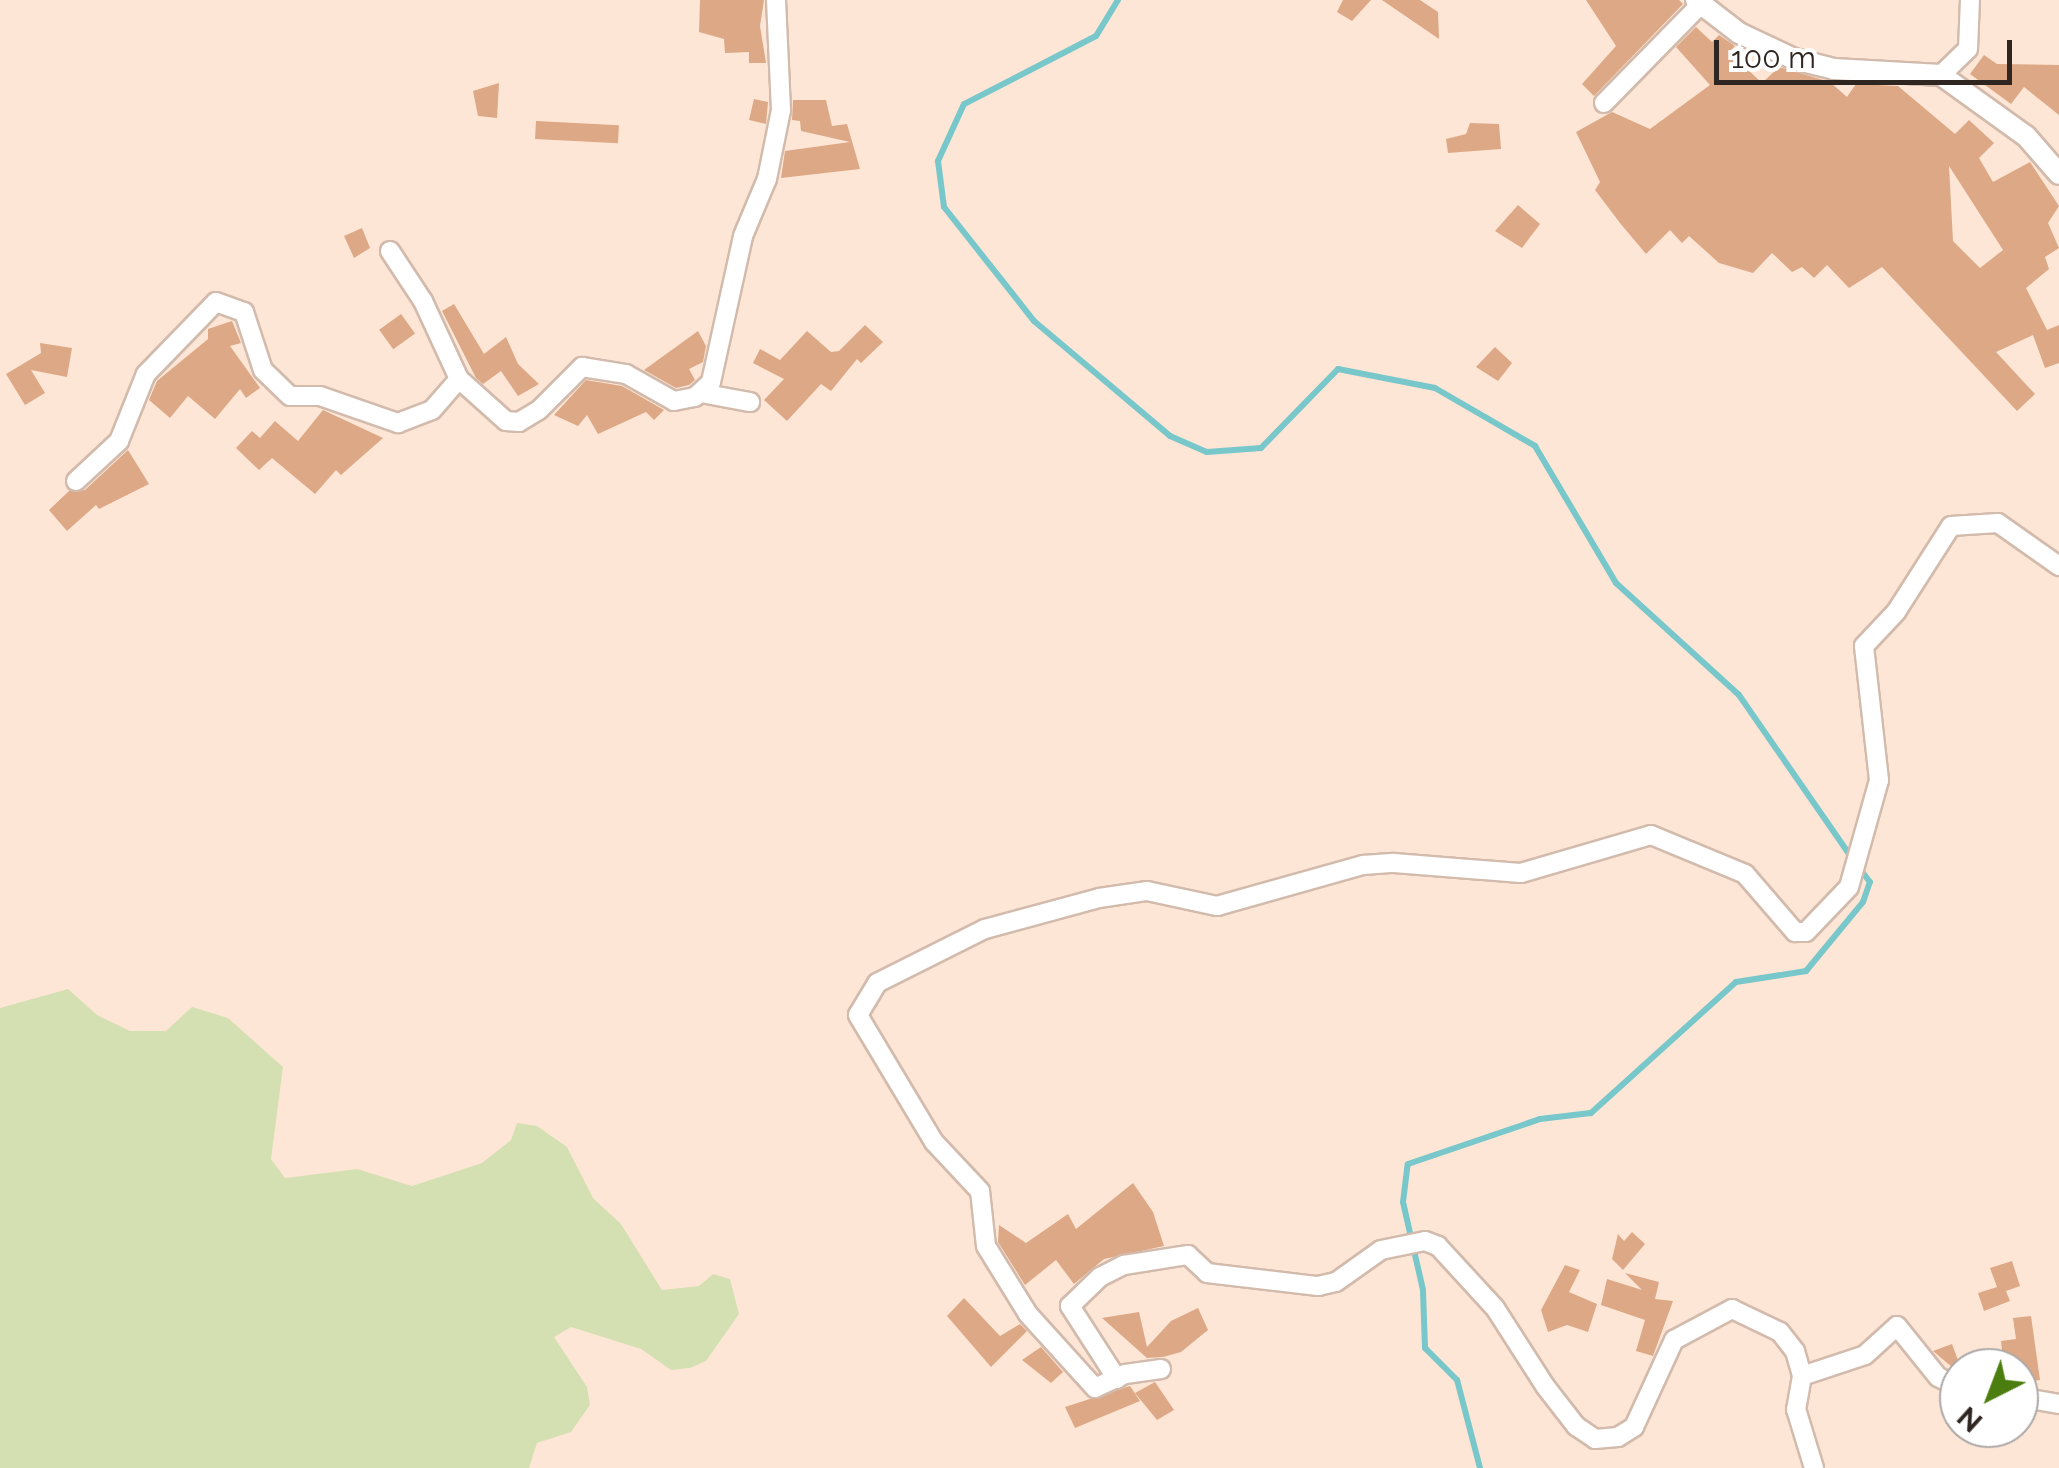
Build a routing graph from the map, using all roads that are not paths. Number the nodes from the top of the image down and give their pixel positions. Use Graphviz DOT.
graph roads {
  1 [pos="776,0"];
  2 [pos="1970,0"];
  3 [pos="1698,2"];
  4 [pos="1941,74"];
  5 [pos="1604,103"];
  6 [pos="2059,174"];
  7 [pos="390,251"];
  8 [pos="458,379"];
  9 [pos="702,393"];
  10 [pos="750,402"];
  11 [pos="76,481"];
  12 [pos="2059,566"];
  13 [pos="1161,1369"];
  14 [pos="1802,1376"];
  15 [pos="1939,1377"];
  16 [pos="1117,1379"];
  17 [pos="1814,1468"];
  1 -- 9 [label="street"];
  2 -- 4 [label="street"];
  3 -- 4 [label="street"];
  3 -- 5 [label="street"];
  4 -- 6 [label="street"];
  7 -- 8 [label="street"];
  8 -- 9 [label="street"];
  8 -- 11 [label="street"];
  9 -- 10 [label="street"];
  12 -- 16 [label="street"];
  13 -- 16 [label="street"];
  14 -- 15 [label="street"];
  14 -- 16 [label="street"];
  14 -- 17 [label="street"];
}
